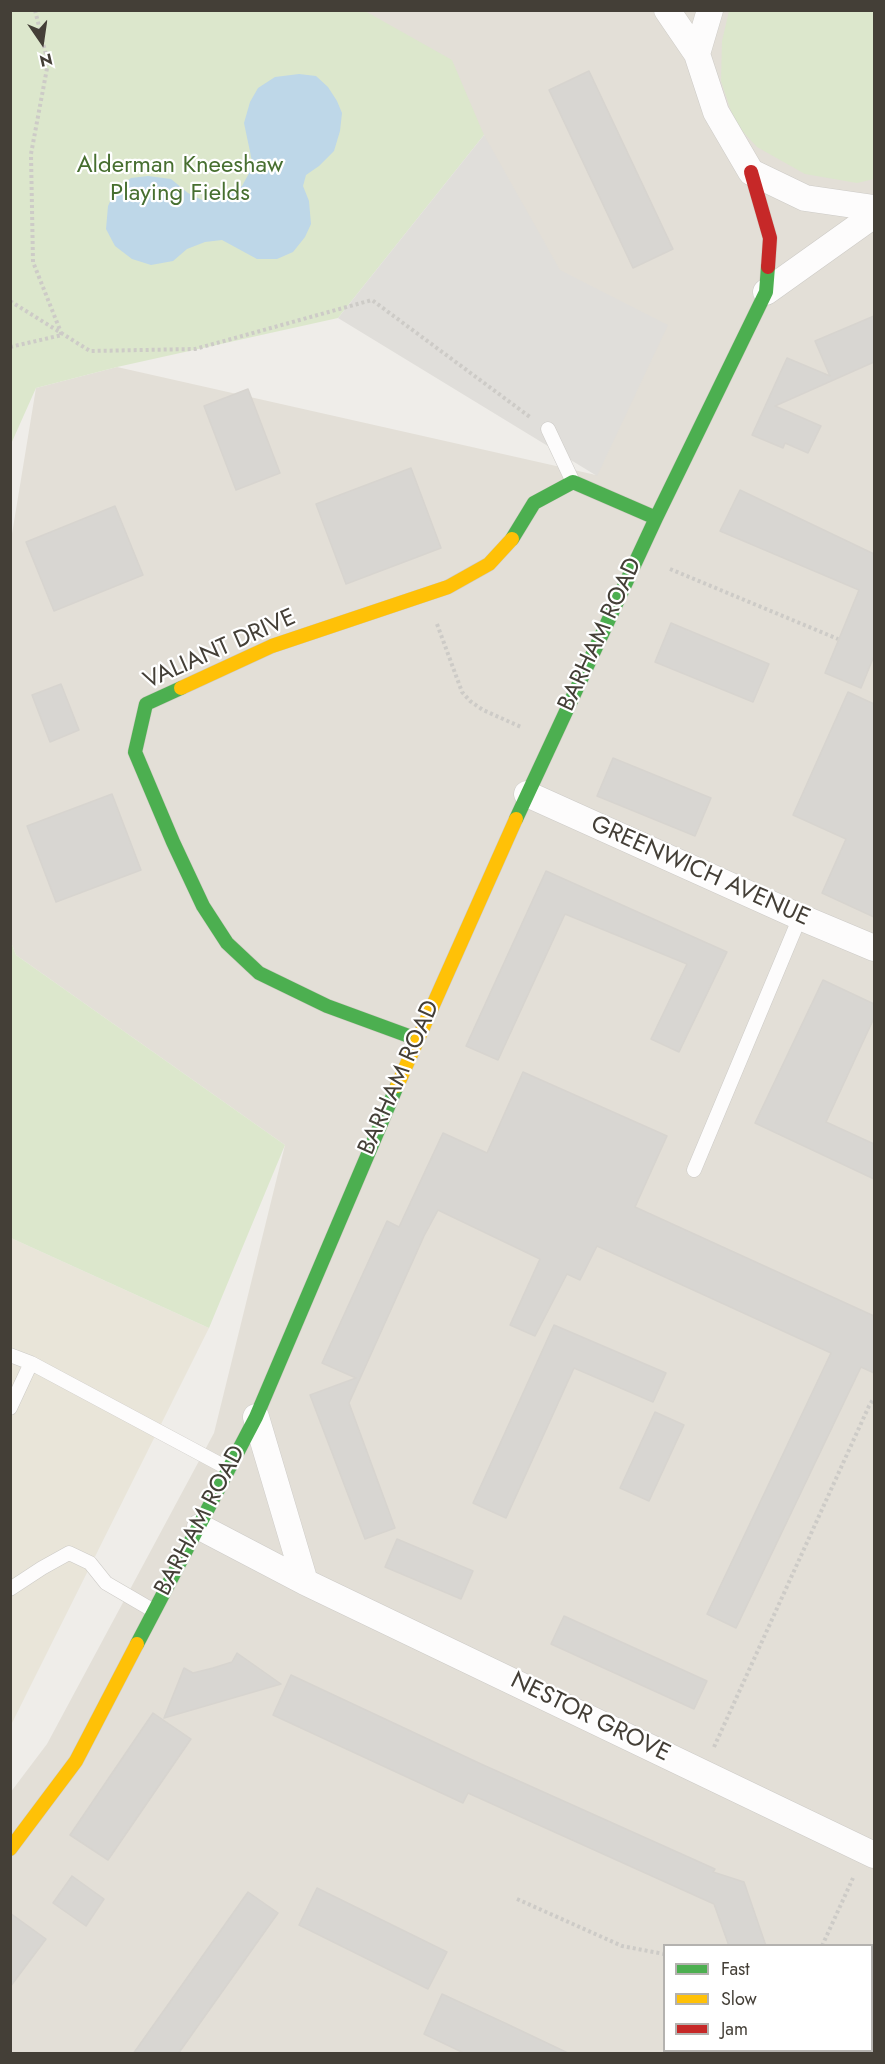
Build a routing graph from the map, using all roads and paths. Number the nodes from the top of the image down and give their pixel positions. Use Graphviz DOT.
graph roads {
  1 [pos="35,10"];
  2 [pos="667,10"];
  3 [pos="710,10"];
  4 [pos="697,54"];
  5 [pos="751,172"];
  6 [pos="874,208"];
  7 [pos="874,215"];
  8 [pos="766,292"];
  9 [pos="10,301"];
  10 [pos="62,335"];
  11 [pos="10,347"];
  12 [pos="548,429"];
  13 [pos="573,482"];
  14 [pos="656,518"];
  15 [pos="638,556"];
  16 [pos="428,594"];
  17 [pos="838,639"];
  18 [pos="552,740"];
  19 [pos="527,794"];
  20 [pos="800,917"];
  21 [pos="874,948"];
  22 [pos="417,1039"];
  23 [pos="694,1170"];
  24 [pos="10,1355"];
  25 [pos="32,1363"];
  26 [pos="874,1398"];
  27 [pos="10,1408"];
  28 [pos="256,1418"];
  29 [pos="229,1469"];
  30 [pos="200,1527"];
  31 [pos="305,1582"];
  32 [pos="10,1589"];
  33 [pos="154,1611"];
  34 [pos="706,1774"];
  35 [pos="10,1849"];
  36 [pos="870,1852"];
  37 [pos="517,1899"];
  38 [pos="823,1944"];
  39 [pos="663,1954"];
  1 -- 10 [label="path"];
  2 -- 4 [label="street"];
  3 -- 4 [label="street"];
  4 -- 5 [label="street"];
  5 -- 6 [label="street"];
  5 -- 8 [label="street, BARHAM ROAD"];
  7 -- 8 [label="street, BARHAM ROAD"];
  8 -- 14 [label="street, BARHAM ROAD"];
  9 -- 10 [label="path"];
  10 -- 11 [label="path"];
  10 -- 12 [label="path"];
  12 -- 13 [label="lane"];
  13 -- 14 [label="street"];
  13 -- 16 [label="street, VALIANT DRIVE"];
  14 -- 15 [label="street, BARHAM ROAD"];
  15 -- 17 [label="path"];
  15 -- 18 [label="street, BARHAM ROAD"];
  16 -- 18 [label="path"];
  16 -- 22 [label="street, VALIANT DRIVE"];
  18 -- 19 [label="street, BARHAM ROAD"];
  19 -- 20 [label="street, GREENWICH AVENUE"];
  19 -- 22 [label="street, BARHAM ROAD"];
  20 -- 21 [label="street, GREENWICH AVENUE"];
  20 -- 23 [label="lane"];
  22 -- 28 [label="street, BARHAM ROAD"];
  24 -- 25 [label="lane"];
  25 -- 27 [label="lane"];
  25 -- 29 [label="lane"];
  26 -- 34 [label="path"];
  28 -- 29 [label="street, BARHAM ROAD"];
  28 -- 31 [label="street"];
  29 -- 30 [label="street, BARHAM ROAD"];
  30 -- 31 [label="street, NESTOR GROVE"];
  30 -- 33 [label="street, BARHAM ROAD"];
  31 -- 34 [label="street, NESTOR GROVE"];
  32 -- 33 [label="lane"];
  33 -- 35 [label="street, BARHAM ROAD"];
  34 -- 36 [label="street, NESTOR GROVE"];
  36 -- 38 [label="path"];
  37 -- 39 [label="path"];
}
